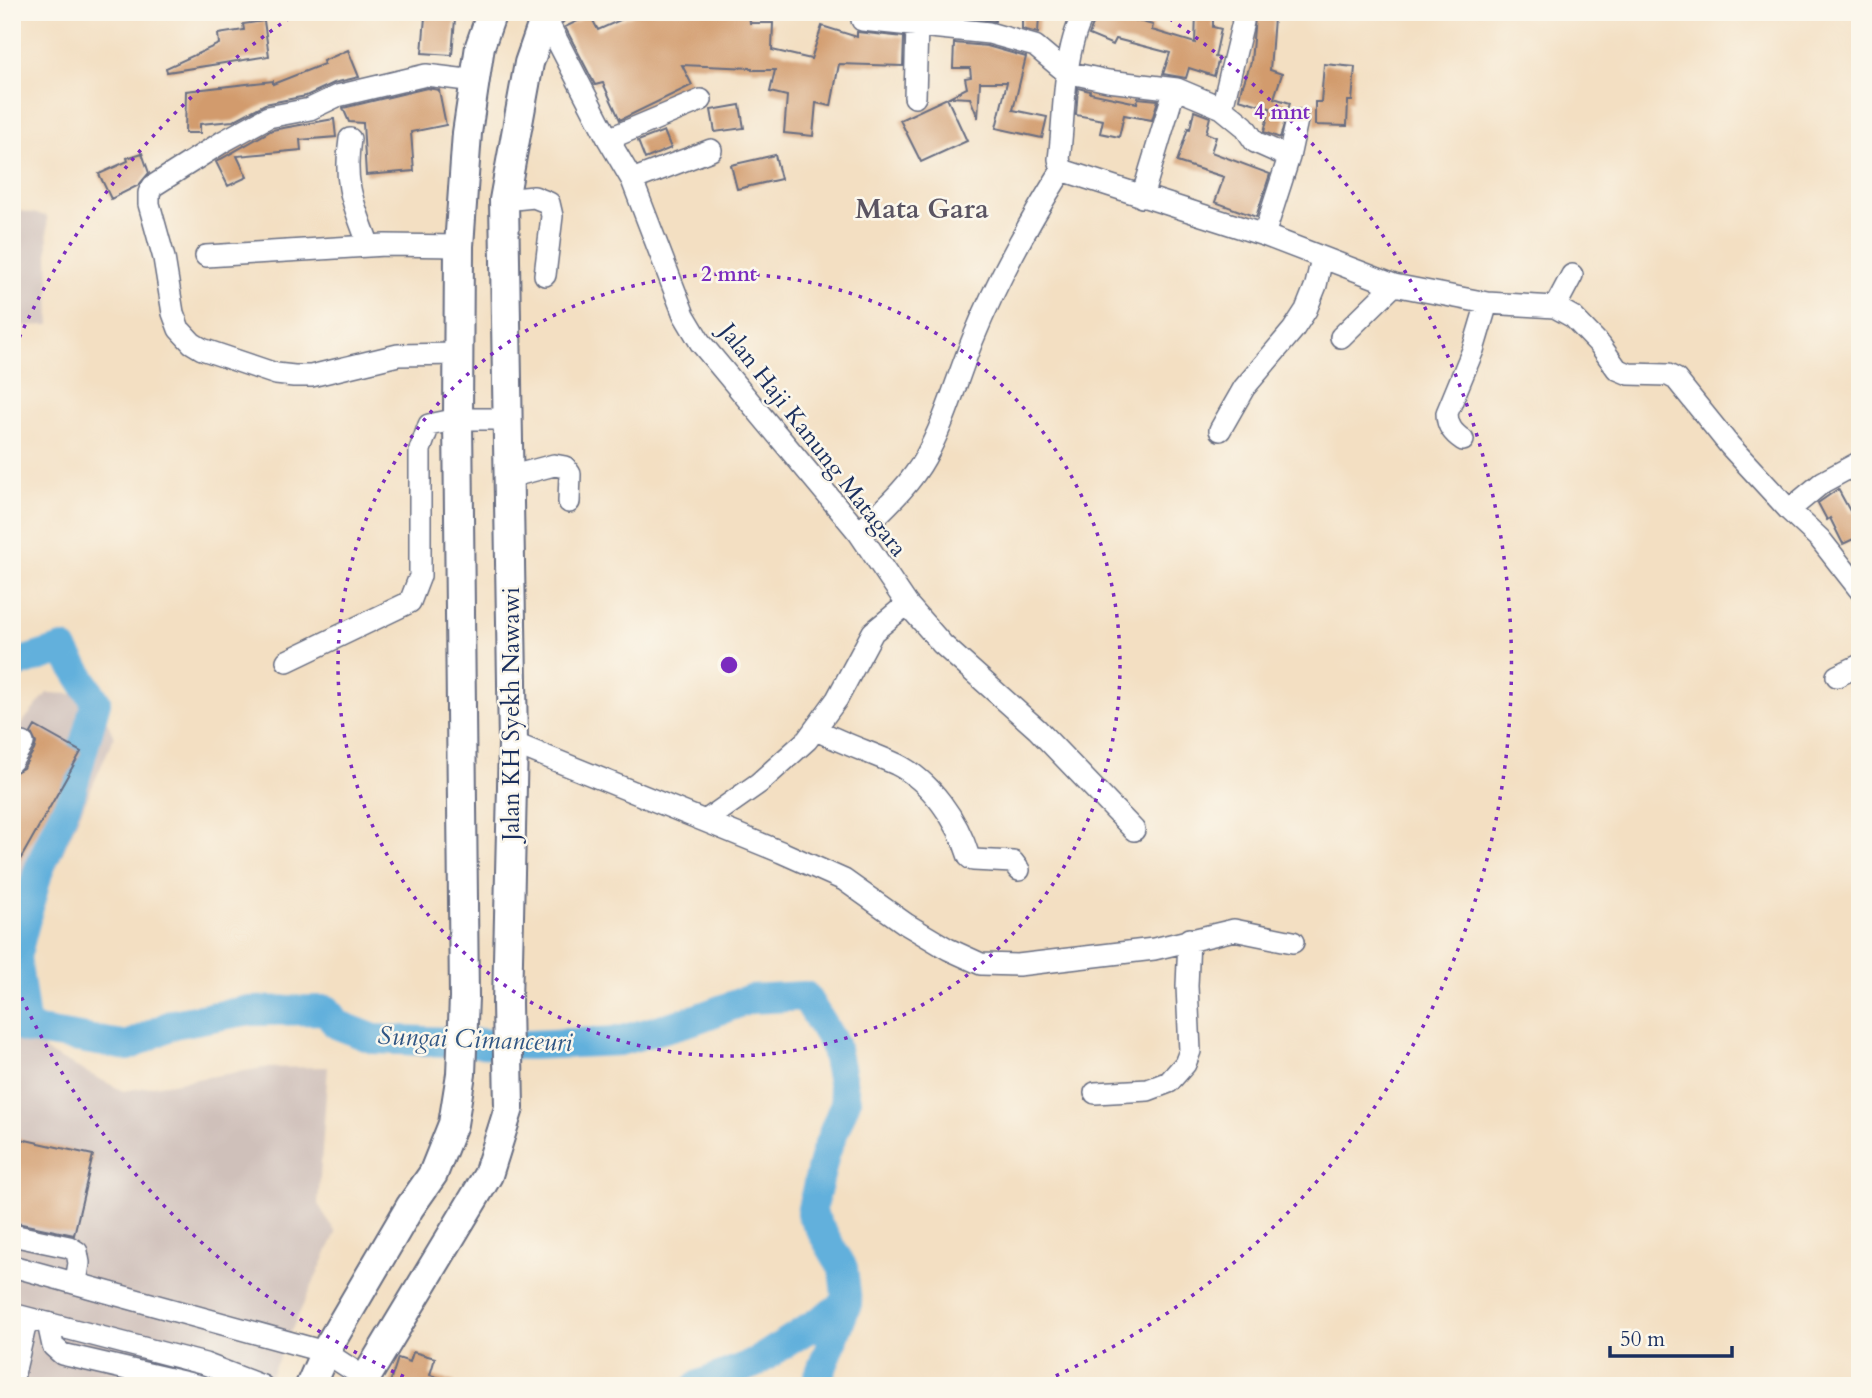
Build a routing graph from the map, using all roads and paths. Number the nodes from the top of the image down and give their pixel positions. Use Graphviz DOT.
graph roads {
  1 [pos="492,12"];
  2 [pos="1085,12"];
  3 [pos="1241,12"];
  4 [pos="548,15"];
  5 [pos="862,20"];
  6 [pos="917,26"];
  7 [pos="1066,72"];
  8 [pos="475,81"];
  9 [pos="1177,89"];
  10 [pos="915,97"];
  11 [pos="701,100"];
  12 [pos="1223,108"];
  13 [pos="1297,120"];
  14 [pos="351,139"];
  15 [pos="608,139"];
  16 [pos="711,150"];
  17 [pos="1289,158"];
  18 [pos="1062,170"];
  19 [pos="632,180"];
  20 [pos="1142,197"];
  21 [pos="504,200"];
  22 [pos="1264,234"];
  23 [pos="369,246"];
  24 [pos="459,246"];
  25 [pos="206,256"];
  26 [pos="1321,258"];
  27 [pos="545,275"];
  28 [pos="1572,275"];
  29 [pos="1394,285"];
  30 [pos="1486,303"];
  31 [pos="1555,307"];
  32 [pos="1341,337"];
  33 [pos="458,354"];
  34 [pos="458,419"];
  35 [pos="508,419"];
  36 [pos="1220,430"];
  37 [pos="1463,440"];
  38 [pos="1859,461"];
  39 [pos="509,477"];
  40 [pos="569,502"];
  41 [pos="1789,510"];
  42 [pos="859,533"];
  43 [pos="1860,590"];
  44 [pos="907,604"];
  45 [pos="287,661"];
  46 [pos="1860,665"];
  47 [pos="1837,676"];
  48 [pos="815,729"];
  49 [pos="513,743"];
  50 [pos="705,821"];
  51 [pos="1134,830"];
  52 [pos="1019,870"];
  53 [pos="1189,939"];
  54 [pos="1293,942"];
  55 [pos="1096,1093"];
  56 [pos="12,1235"];
  57 [pos="12,1266"];
  58 [pos="76,1282"];
  59 [pos="29,1318"];
  60 [pos="326,1352"];
  61 [pos="205,1364"];
  62 [pos="12,1382"];
  63 [pos="364,1383"];
  64 [pos="198,1385"];
  65 [pos="262,1386"];
  66 [pos="310,1386"];
  1 -- 8 [label="main road, Jalan KH Syekh Nawawi"];
  2 -- 7 [label="street"];
  3 -- 12 [label="street"];
  4 -- 15 [label="street, Jalan Haji Kanung Matagara"];
  4 -- 21 [label="main road, Jalan KH Syekh Nawawi"];
  5 -- 6 [label="street"];
  6 -- 7 [label="street"];
  6 -- 10 [label="street"];
  7 -- 9 [label="street"];
  7 -- 18 [label="street"];
  8 -- 24 [label="main road, Jalan KH Syekh Nawawi"];
  8 -- 33 [label="street"];
  9 -- 12 [label="street"];
  9 -- 20 [label="street"];
  11 -- 15 [label="street"];
  12 -- 17 [label="street"];
  13 -- 17 [label="street"];
  14 -- 23 [label="street"];
  15 -- 19 [label="street, Jalan Haji Kanung Matagara"];
  16 -- 19 [label="street"];
  17 -- 22 [label="street"];
  18 -- 20 [label="street"];
  18 -- 42 [label="street"];
  19 -- 42 [label="street, Jalan Haji Kanung Matagara"];
  20 -- 22 [label="street"];
  21 -- 27 [label="street"];
  21 -- 35 [label="main road, Jalan KH Syekh Nawawi"];
  22 -- 26 [label="street"];
  23 -- 24 [label="street"];
  23 -- 25 [label="street"];
  24 -- 33 [label="main road, Jalan KH Syekh Nawawi"];
  26 -- 29 [label="street"];
  26 -- 36 [label="street"];
  28 -- 31 [label="street"];
  29 -- 30 [label="street"];
  29 -- 32 [label="street"];
  30 -- 31 [label="street"];
  30 -- 37 [label="street"];
  31 -- 41 [label="street"];
  33 -- 34 [label="main road, Jalan KH Syekh Nawawi"];
  34 -- 35 [label="street"];
  34 -- 45 [label="street"];
  34 -- 60 [label="main road, Jalan KH Syekh Nawawi"];
  35 -- 39 [label="main road, Jalan KH Syekh Nawawi"];
  38 -- 41 [label="street"];
  39 -- 40 [label="street"];
  39 -- 49 [label="main road, Jalan KH Syekh Nawawi"];
  41 -- 43 [label="street"];
  42 -- 44 [label="street, Jalan Haji Kanung Matagara"];
  44 -- 48 [label="street"];
  44 -- 51 [label="street, Jalan Haji Kanung Matagara"];
  46 -- 47 [label="street"];
  48 -- 50 [label="street"];
  48 -- 52 [label="street"];
  49 -- 50 [label="street"];
  49 -- 63 [label="main road, Jalan KH Syekh Nawawi"];
  50 -- 53 [label="street"];
  53 -- 54 [label="street"];
  53 -- 55 [label="street"];
  56 -- 58 [label="street"];
  57 -- 58 [label="street"];
  58 -- 60 [label="street"];
  59 -- 61 [label="street"];
  59 -- 62 [label="street"];
  59 -- 64 [label="street"];
  60 -- 63 [label="street"];
  60 -- 66 [label="main road, Jalan KH Syekh Nawawi"];
  61 -- 64 [label="street"];
  61 -- 65 [label="street"];
}
